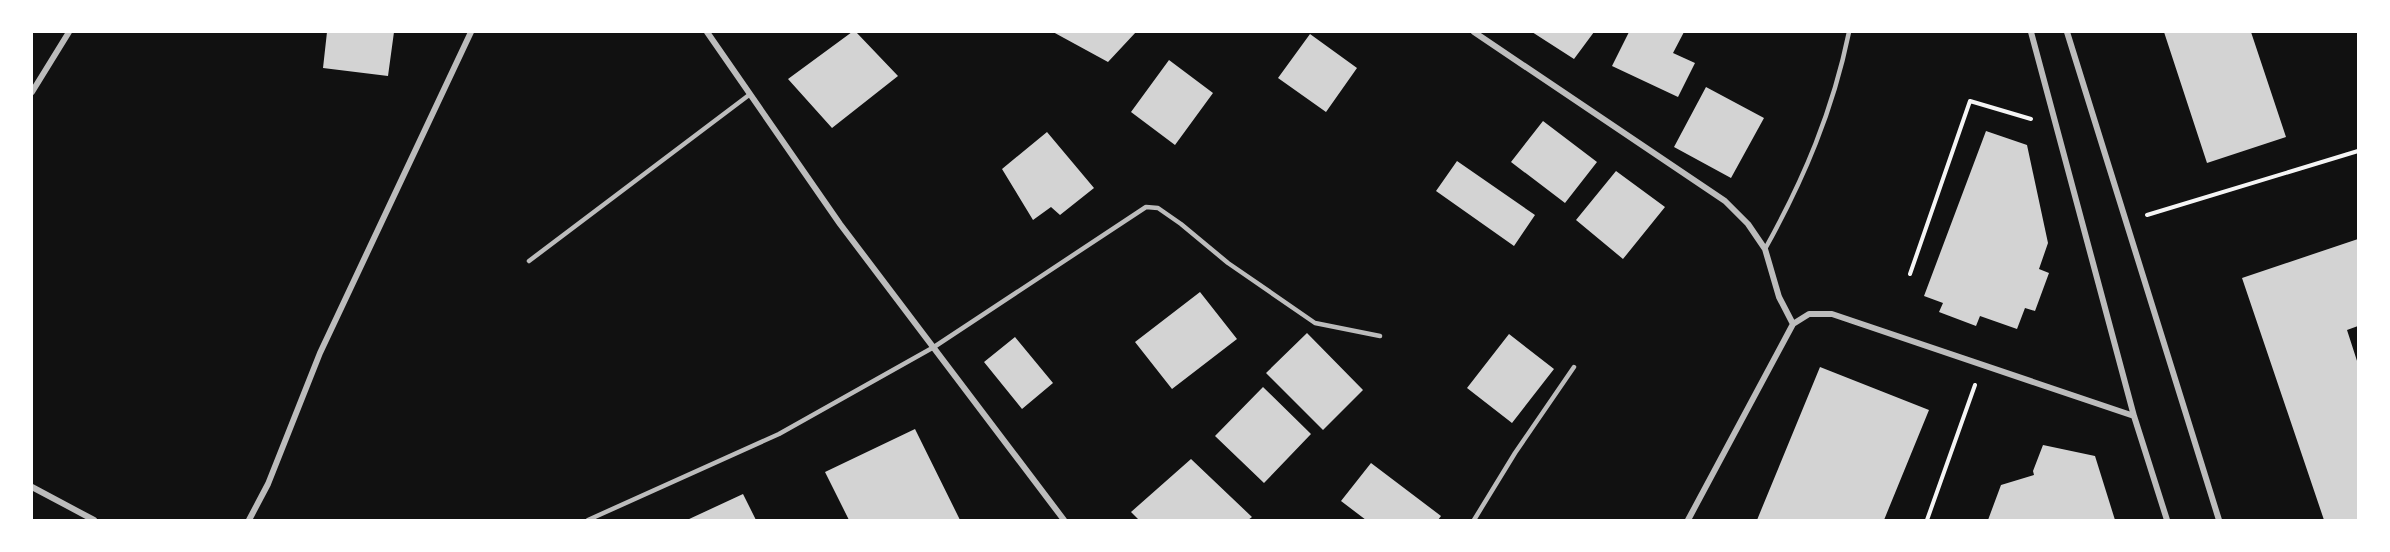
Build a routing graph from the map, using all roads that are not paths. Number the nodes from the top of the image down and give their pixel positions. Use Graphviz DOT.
graph roads {
  1 [pos="69,32"];
  2 [pos="471,32"];
  3 [pos="707,32"];
  4 [pos="1474,32"];
  5 [pos="1849,32"];
  6 [pos="2031,32"];
  7 [pos="2067,32"];
  8 [pos="32,92"];
  9 [pos="749,95"];
  10 [pos="1766,249"];
  11 [pos="529,261"];
  12 [pos="1793,324"];
  13 [pos="1380,336"];
  14 [pos="934,347"];
  15 [pos="1574,367"];
  16 [pos="2134,416"];
  17 [pos="32,487"];
  18 [pos="94,520"];
  19 [pos="249,520"];
  20 [pos="588,520"];
  21 [pos="1064,520"];
  22 [pos="1474,520"];
  23 [pos="1688,520"];
  24 [pos="2167,520"];
  25 [pos="2219,520"];
  1 -- 8 [label="street"];
  2 -- 19 [label="street"];
  3 -- 9 [label="street"];
  4 -- 10 [label="street"];
  5 -- 10 [label="lane"];
  6 -- 16 [label="street"];
  7 -- 25 [label="street"];
  9 -- 11 [label="lane"];
  9 -- 14 [label="street"];
  10 -- 12 [label="street"];
  12 -- 16 [label="street"];
  12 -- 23 [label="street"];
  13 -- 14 [label="lane"];
  14 -- 20 [label="lane"];
  14 -- 21 [label="street"];
  15 -- 22 [label="lane"];
  16 -- 24 [label="street"];
  17 -- 18 [label="street"];
}
